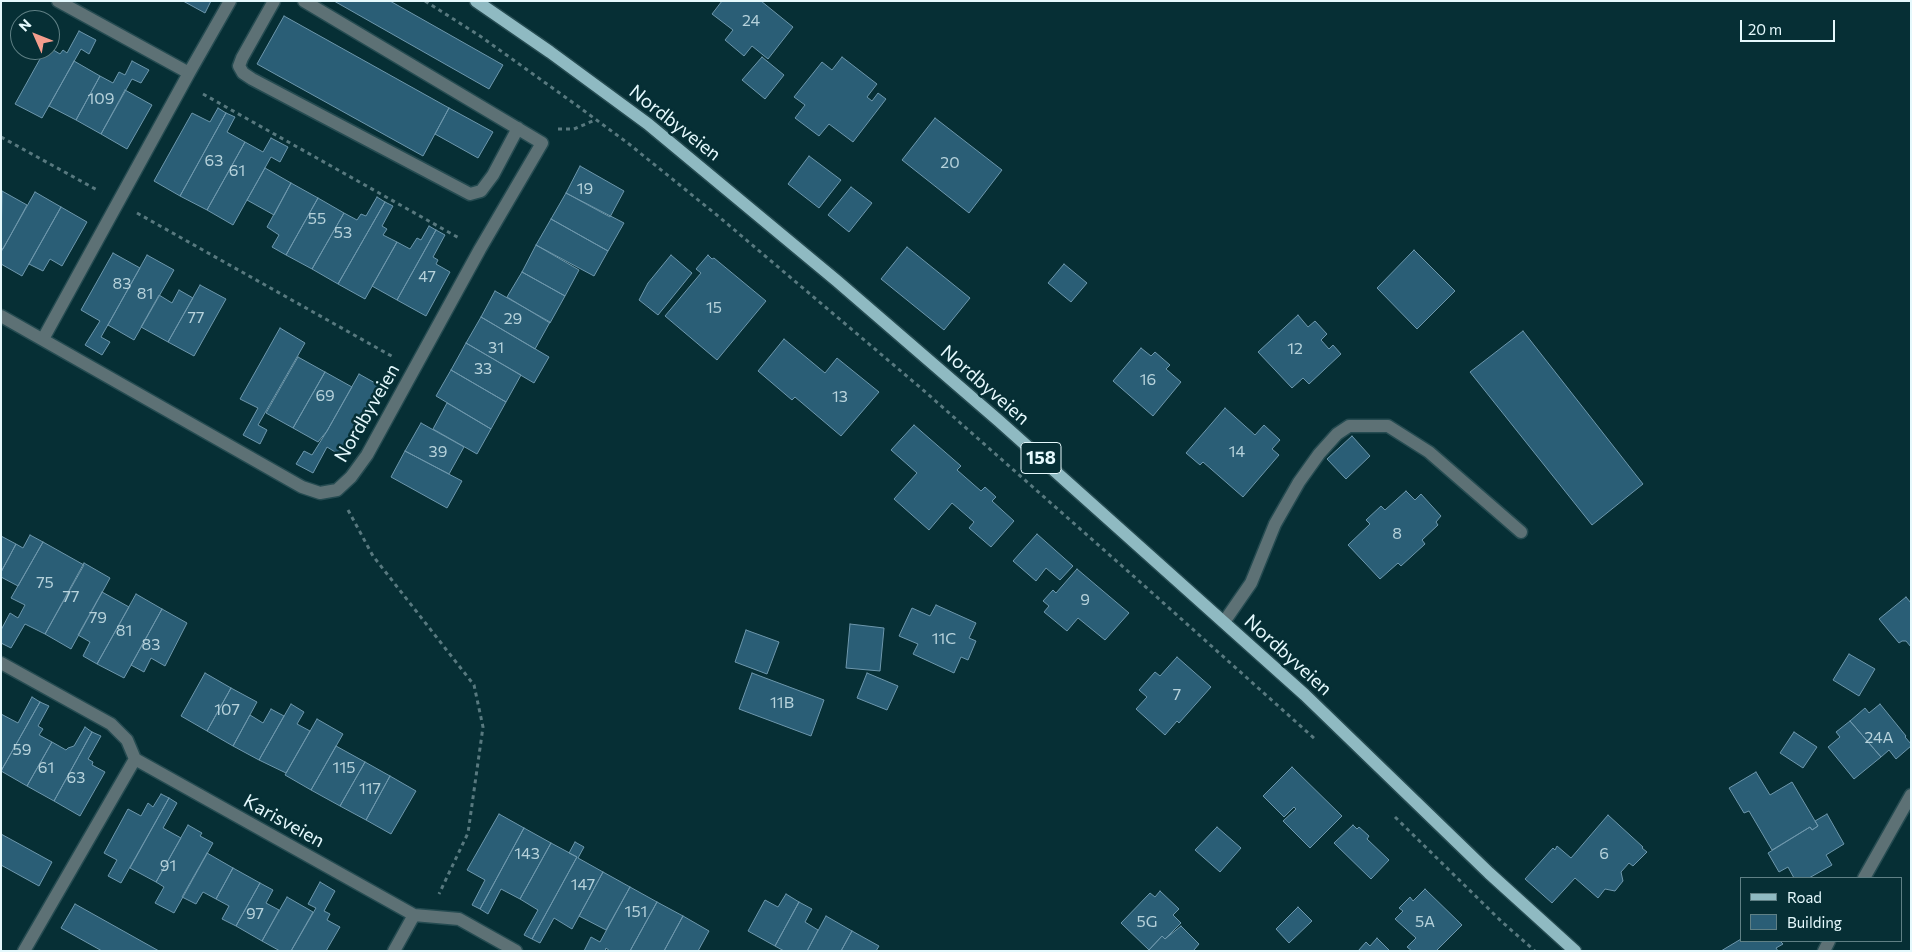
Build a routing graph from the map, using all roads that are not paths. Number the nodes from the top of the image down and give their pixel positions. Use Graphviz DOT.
graph roads {
  1 [pos="58,1"];
  2 [pos="230,1"];
  3 [pos="274,1"];
  4 [pos="304,1"];
  5 [pos="476,1"];
  6 [pos="186,78"];
  7 [pos="518,128"];
  8 [pos="1,316"];
  9 [pos="43,339"];
  10 [pos="1521,532"];
  11 [pos="1224,622"];
  12 [pos="1,663"];
  13 [pos="135,759"];
  14 [pos="1911,796"];
  15 [pos="1865,877"];
  16 [pos="414,915"];
  17 [pos="24,951"];
  18 [pos="394,951"];
  19 [pos="516,951"];
  20 [pos="1576,951"];
  1 -- 6 [label="street"];
  2 -- 6 [label="street"];
  3 -- 7 [label="street"];
  4 -- 7 [label="street"];
  5 -- 11 [label="main road, Nordbyveien / 158"];
  6 -- 9 [label="street"];
  7 -- 9 [label="street, Nordbyveien"];
  8 -- 9 [label="street, Nordbyveien"];
  10 -- 11 [label="street"];
  11 -- 20 [label="main road, Nordbyveien / 158"];
  12 -- 13 [label="street"];
  13 -- 16 [label="street, Karisveien"];
  13 -- 17 [label="street"];
  14 -- 15 [label="street"];
  16 -- 18 [label="street"];
  16 -- 19 [label="street, Karisveien"];
}
